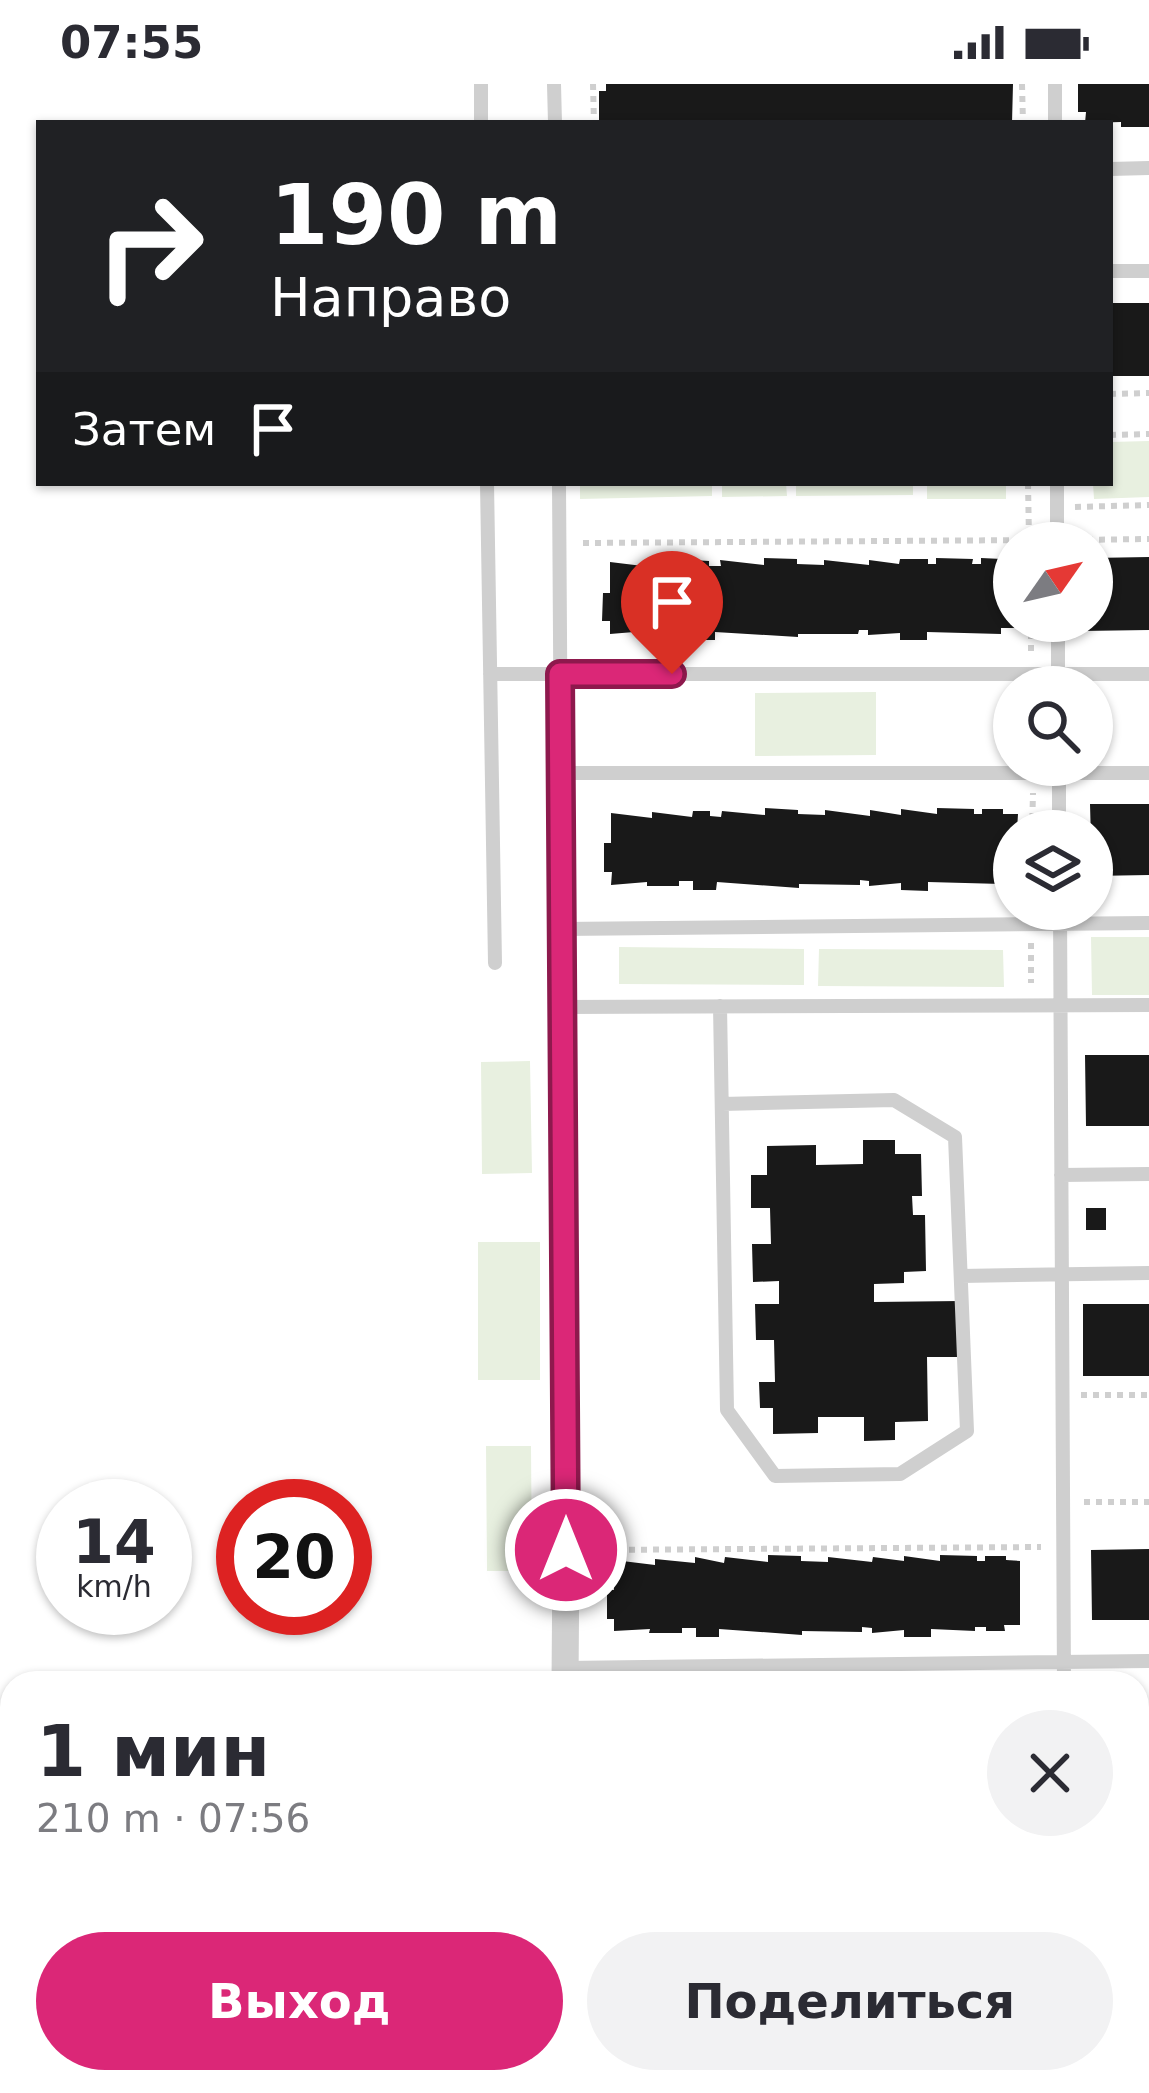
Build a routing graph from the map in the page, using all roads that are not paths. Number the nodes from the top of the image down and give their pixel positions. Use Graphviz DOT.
graph roads {
  1 [pos="481,84"];
  2 [pos="554,84"];
  3 [pos="1055,84"];
  4 [pos="481,120"];
  5 [pos="555,120"];
  6 [pos="1055,120"];
  7 [pos="1149,168"];
  8 [pos="1113,169"];
  9 [pos="1113,271"];
  10 [pos="1149,271"];
  11 [pos="487,486"];
  12 [pos="559,486"];
  13 [pos="1057,486"];
  14 [pos="1058,522"];
  15 [pos="490,674"];
  16 [pos="560,674"];
  17 [pos="1149,674"];
  18 [pos="1113,677"];
  19 [pos="993,680"];
  20 [pos="993,770"];
  21 [pos="1113,771"];
  22 [pos="561,773"];
  23 [pos="1149,773"];
  24 [pos="993,918"];
  25 [pos="1113,920"];
  26 [pos="1149,922"];
  27 [pos="562,929"];
  28 [pos="1060,930"];
  29 [pos="495,963"];
  30 [pos="1060,1004"];
  31 [pos="1149,1005"];
  32 [pos="720,1006"];
  33 [pos="562,1007"];
  34 [pos="722,1104"];
  35 [pos="1061,1174"];
  36 [pos="1149,1174"];
  37 [pos="1062,1273"];
  38 [pos="1149,1273"];
  39 [pos="961,1276"];
  40 [pos="566,1550"];
  41 [pos="1064,1661"];
  42 [pos="1149,1661"];
  43 [pos="565,1671"];
  44 [pos="731,1671"];
  45 [pos="1064,1671"];
  1 -- 4 [label="lane"];
  2 -- 5 [label="lane"];
  3 -- 6 [label="lane"];
  7 -- 8 [label="lane"];
  9 -- 10 [label="lane"];
  11 -- 15 [label="lane"];
  12 -- 16 [label="lane"];
  13 -- 14 [label="lane"];
  15 -- 16 [label="lane"];
  15 -- 29 [label="lane"];
  16 -- 19 [label="lane"];
  16 -- 22 [label="lane"];
  17 -- 18 [label="lane"];
  20 -- 22 [label="lane"];
  21 -- 23 [label="lane"];
  22 -- 27 [label="lane"];
  24 -- 27 [label="lane"];
  25 -- 26 [label="lane"];
  27 -- 33 [label="lane"];
  28 -- 30 [label="lane"];
  30 -- 31 [label="lane"];
  30 -- 32 [label="lane"];
  30 -- 35 [label="lane"];
  32 -- 33 [label="lane"];
  32 -- 34 [label="lane"];
  33 -- 40 [label="lane"];
  34 -- 39 [label="lane"];
  34 -- 39 [label="lane"];
  35 -- 36 [label="lane"];
  35 -- 37 [label="lane"];
  37 -- 38 [label="lane"];
  37 -- 39 [label="lane"];
  37 -- 41 [label="lane"];
  40 -- 43 [label="street"];
  41 -- 42 [label="lane"];
  41 -- 44 [label="lane"];
  41 -- 45 [label="lane"];
}
